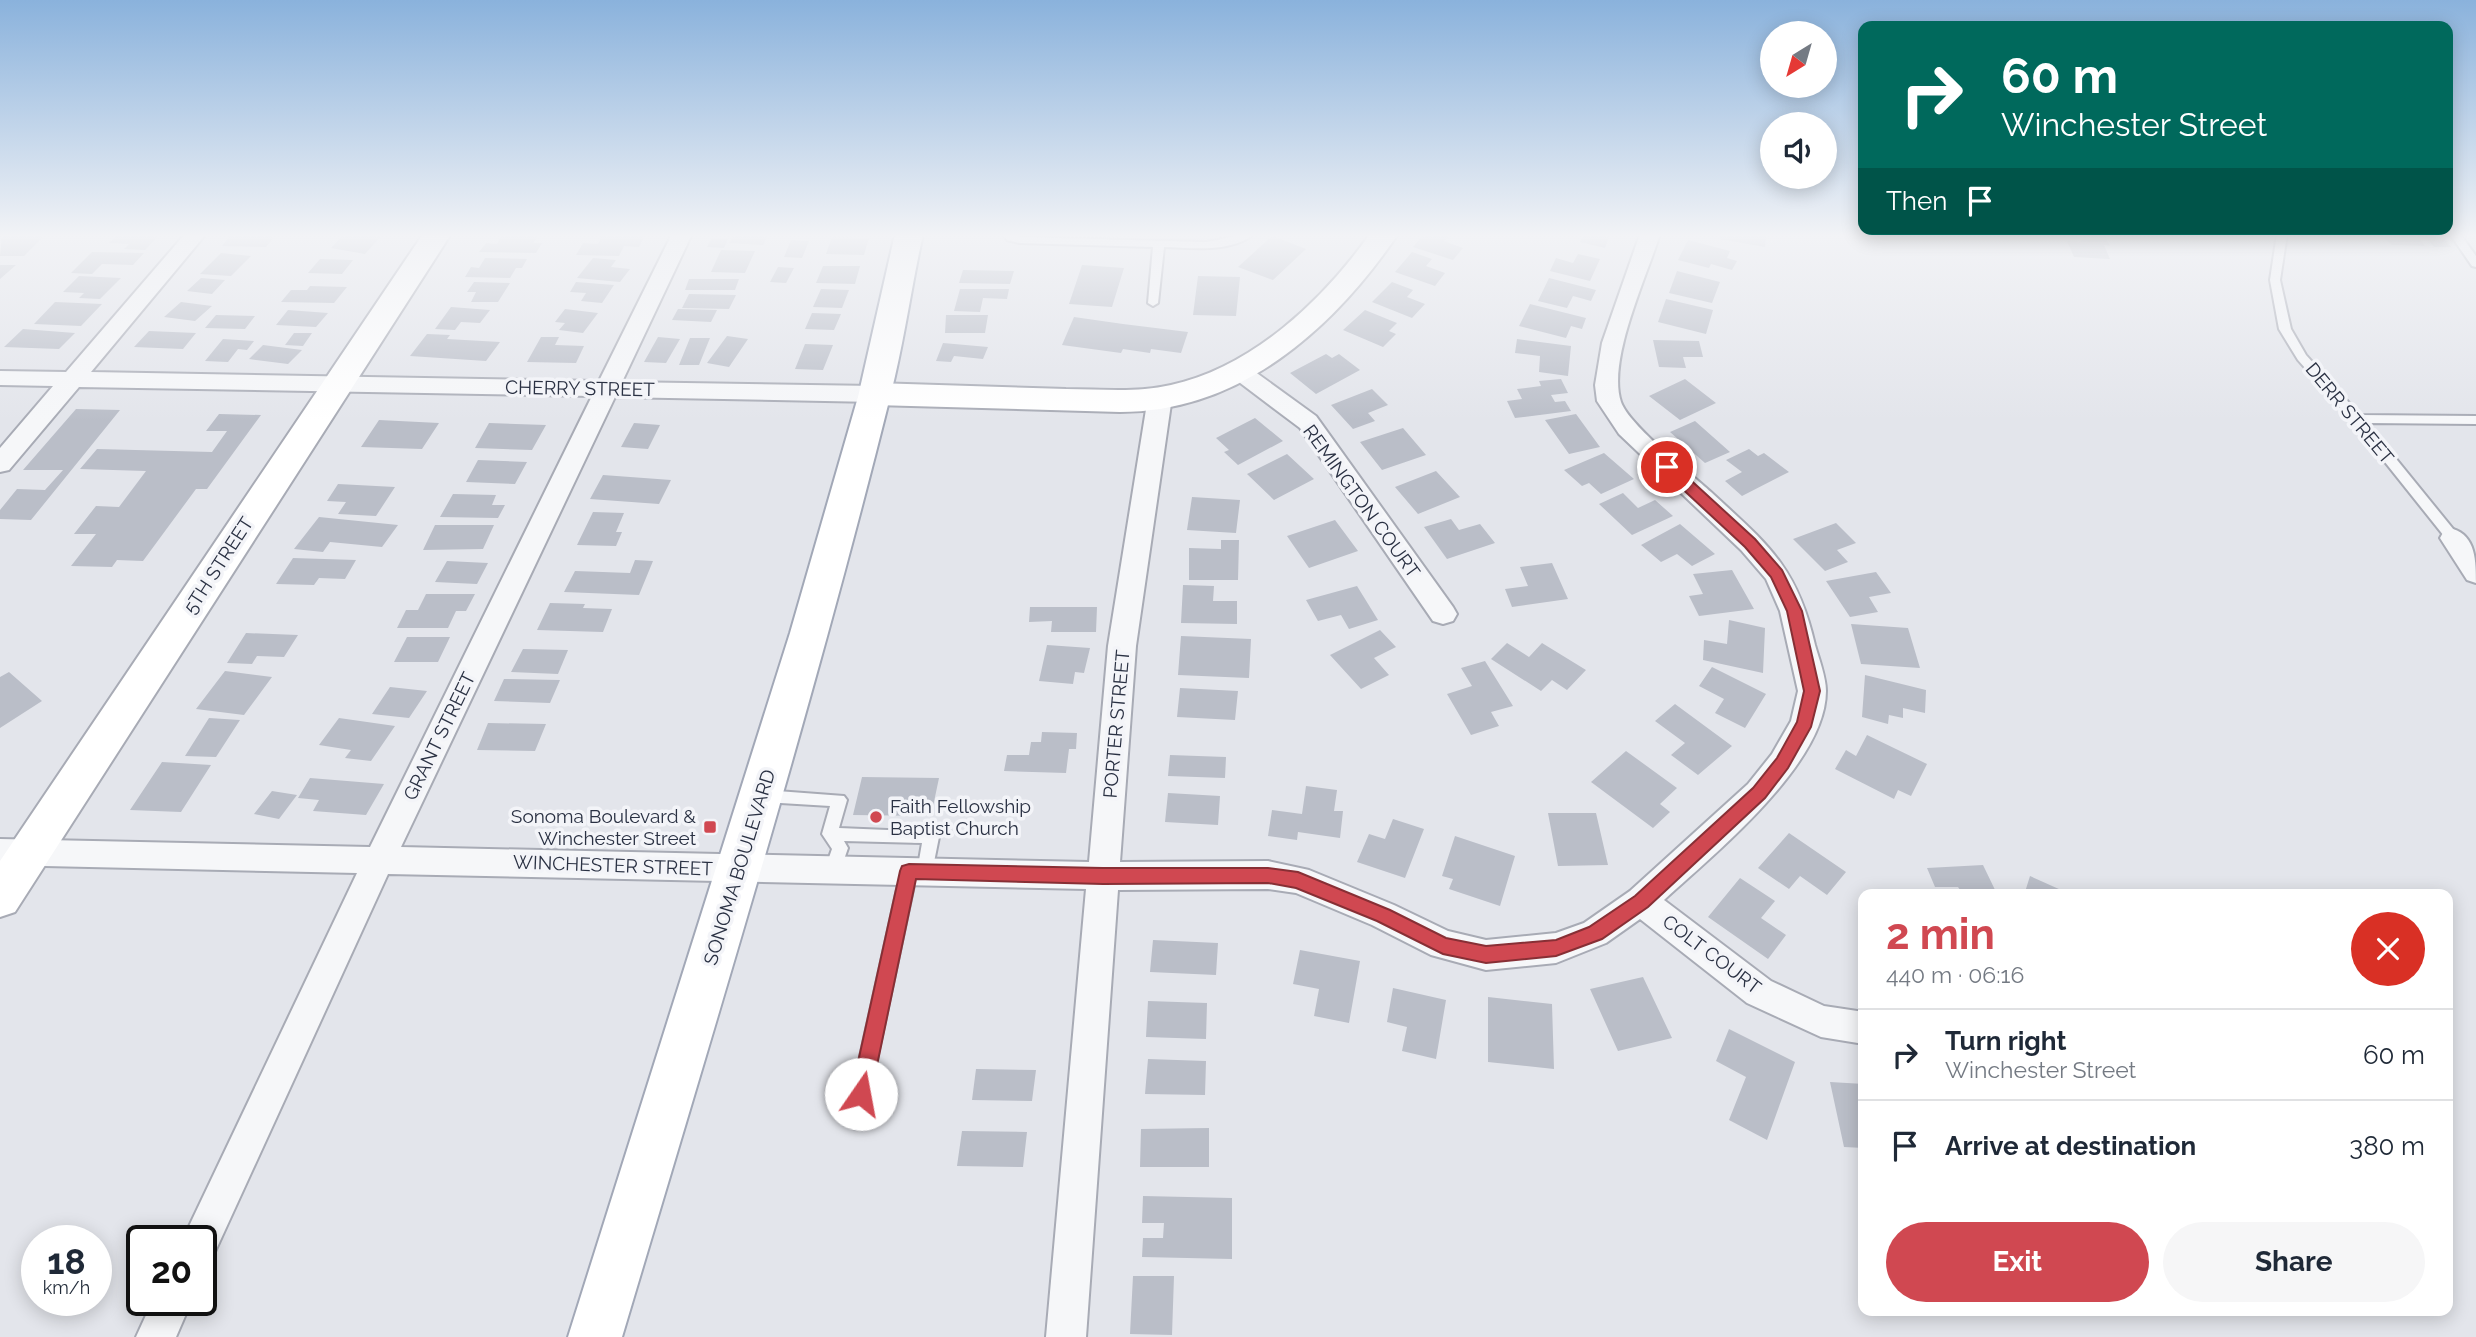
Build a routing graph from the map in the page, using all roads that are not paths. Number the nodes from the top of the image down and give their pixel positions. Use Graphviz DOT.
graph roads {
  1 [pos="144,296"];
  2 [pos="395,296"];
  3 [pos="652,296"];
  4 [pos="893,296"];
  5 [pos="915,296"];
  6 [pos="1154,296"];
  7 [pos="1332,296"];
  8 [pos="1628,296"];
  9 [pos="2278,296"];
  10 [pos="1153,303"];
  11 [pos="1239,371"];
  12 [pos="0,378"];
  13 [pos="74,379"];
  14 [pos="335,385"];
  15 [pos="607,388"];
  16 [pos="875,394"];
  17 [pos="1160,397"];
  18 [pos="2357,419"];
  19 [pos="2476,420"];
  20 [pos="0,464"];
  21 [pos="2453,538"];
  22 [pos="2476,573"];
  23 [pos="1443,614"];
  24 [pos="761,795"];
  25 [pos="830,834"];
  26 [pos="15,852"];
  27 [pos="380,858"];
  28 [pos="740,869"];
  29 [pos="833,869"];
  30 [pos="917,872"];
  31 [pos="1103,876"];
  32 [pos="0,898"];
  33 [pos="1641,901"];
  34 [pos="1858,1027"];
  35 [pos="855,1120"];
  36 [pos="208,1225"];
  37 [pos="166,1316"];
  38 [pos="156,1337"];
  39 [pos="595,1337"];
  40 [pos="1066,1337"];
  1 -- 13 [label="street"];
  2 -- 14 [label="street, 5TH STREET"];
  3 -- 15 [label="street, GRANT STREET"];
  4 -- 16 [label="street, SONOMA BOULEVARD"];
  5 -- 16 [label="street, SONOMA BOULEVARD"];
  6 -- 10 [label="lane"];
  7 -- 11 [label="street"];
  8 -- 33 [label="street, WINCHESTER STREET"];
  9 -- 18 [label="lane, DERR STREET"];
  11 -- 17 [label="street"];
  11 -- 23 [label="street, REMINGTON COURT"];
  12 -- 13 [label="street, CHERRY STREET"];
  13 -- 14 [label="street, CHERRY STREET"];
  13 -- 20 [label="street"];
  14 -- 15 [label="street, CHERRY STREET"];
  14 -- 26 [label="street, 5TH STREET"];
  15 -- 16 [label="street, CHERRY STREET"];
  15 -- 27 [label="street, GRANT STREET"];
  16 -- 17 [label="street, CHERRY STREET"];
  16 -- 24 [label="street, SONOMA BOULEVARD"];
  17 -- 31 [label="street, PORTER STREET"];
  18 -- 19 [label="lane"];
  18 -- 21 [label="lane, DERR STREET"];
  21 -- 22 [label="street, DERR STREET"];
  24 -- 25 [label="lane"];
  24 -- 28 [label="street, SONOMA BOULEVARD"];
  25 -- 29 [label="lane"];
  25 -- 30 [label="lane"];
  26 -- 27 [label="street, WINCHESTER STREET"];
  26 -- 32 [label="street, 5TH STREET"];
  27 -- 28 [label="street, WINCHESTER STREET"];
  27 -- 36 [label="street, GRANT STREET"];
  28 -- 29 [label="street, WINCHESTER STREET"];
  28 -- 39 [label="street, SONOMA BOULEVARD"];
  29 -- 30 [label="street, WINCHESTER STREET"];
  30 -- 31 [label="street, WINCHESTER STREET"];
  30 -- 35 [label="lane"];
  31 -- 33 [label="street, WINCHESTER STREET"];
  31 -- 40 [label="street, PORTER STREET"];
  33 -- 34 [label="street, COLT COURT"];
  37 -- 38 [label="street"];
}
